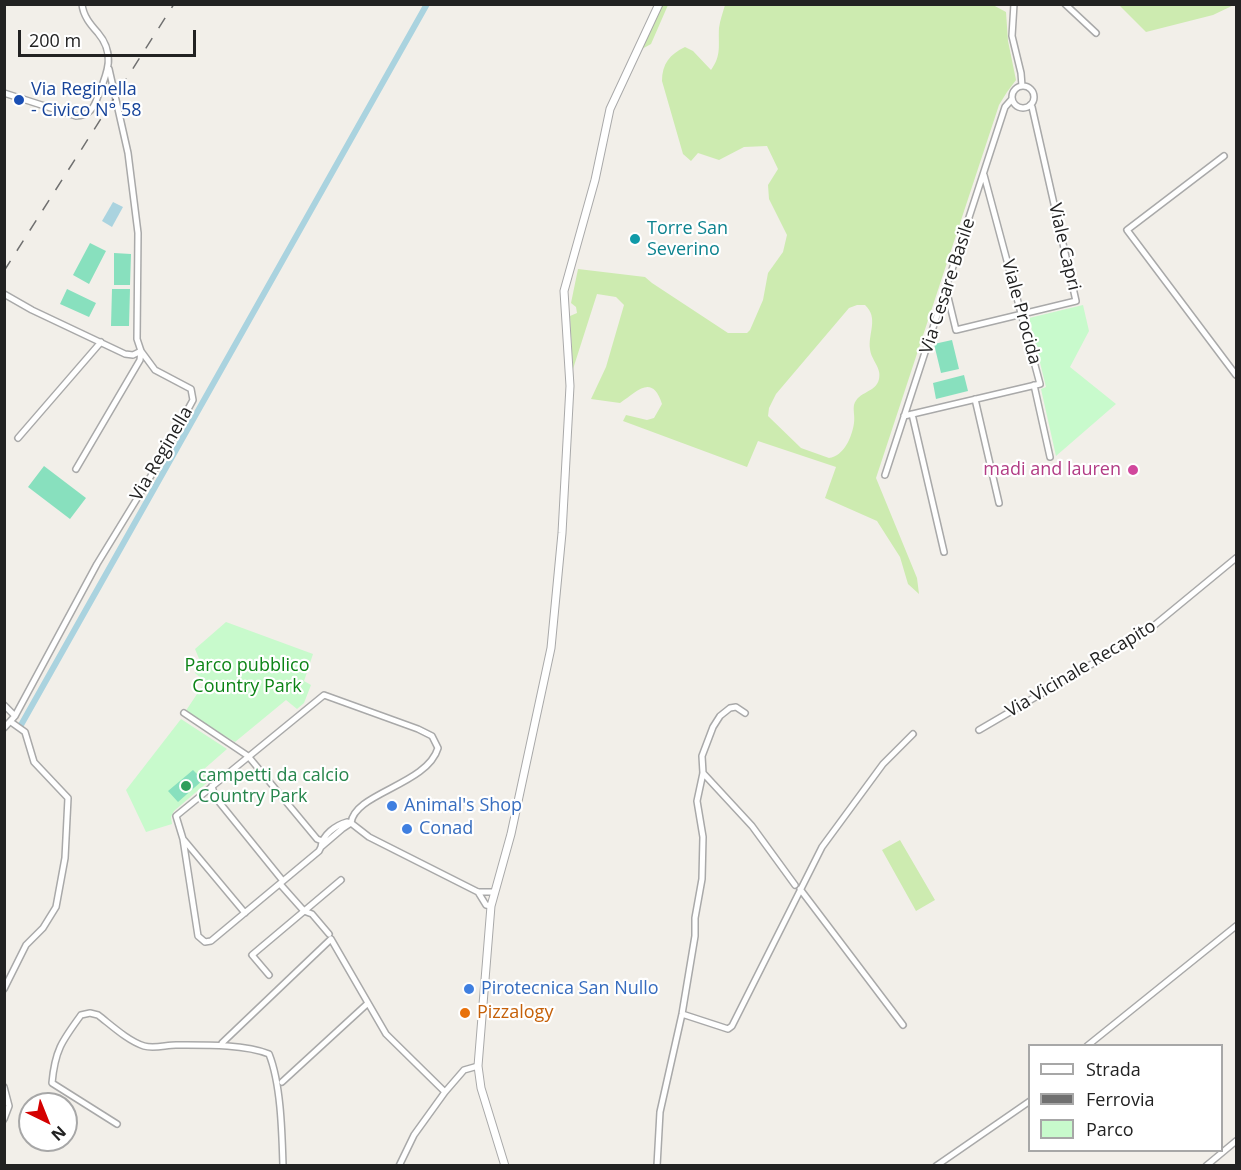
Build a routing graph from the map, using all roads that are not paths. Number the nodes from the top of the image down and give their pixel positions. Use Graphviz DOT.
graph roads {
  1 [pos="82,4"];
  2 [pos="658,4"];
  3 [pos="1014,4"];
  4 [pos="1065,4"];
  5 [pos="1096,33"];
  6 [pos="109,69"];
  7 [pos="1022,87"];
  8 [pos="4,93"];
  9 [pos="1012,99"];
  10 [pos="1030,105"];
  11 [pos="1224,156"];
  12 [pos="984,175"];
  13 [pos="947,291"];
  14 [pos="4,294"];
  15 [pos="1022,314"];
  16 [pos="101,342"];
  17 [pos="141,351"];
  18 [pos="1236,375"];
  19 [pos="1034,385"];
  20 [pos="975,399"];
  21 [pos="912,414"];
  22 [pos="904,416"];
  23 [pos="18,438"];
  24 [pos="1050,457"];
  25 [pos="76,469"];
  26 [pos="885,475"];
  27 [pos="999,503"];
  28 [pos="944,552"];
  29 [pos="1236,558"];
  30 [pos="4,705"];
  31 [pos="745,713"];
  32 [pos="184,714"];
  33 [pos="15,716"];
  34 [pos="13,724"];
  35 [pos="4,728"];
  36 [pos="979,730"];
  37 [pos="913,734"];
  38 [pos="248,756"];
  39 [pos="703,773"];
  40 [pos="212,786"];
  41 [pos="351,823"];
  42 [pos="183,838"];
  43 [pos="321,844"];
  44 [pos="341,880"];
  45 [pos="282,883"];
  46 [pos="798,887"];
  47 [pos="478,892"];
  48 [pos="495,892"];
  49 [pos="491,906"];
  50 [pos="304,911"];
  51 [pos="245,913"];
  52 [pos="1236,926"];
  53 [pos="329,934"];
  54 [pos="269,975"];
  55 [pos="4,989"];
  56 [pos="368,1004"];
  57 [pos="682,1014"];
  58 [pos="903,1025"];
  59 [pos="222,1043"];
  60 [pos="1089,1044"];
  61 [pos="478,1066"];
  62 [pos="282,1083"];
  63 [pos="4,1087"];
  64 [pos="445,1092"];
  65 [pos="1028,1102"];
  66 [pos="4,1119"];
  67 [pos="117,1124"];
  68 [pos="1236,1141"];
  69 [pos="1223,1152"];
  70 [pos="1223,1152"];
  71 [pos="283,1166"];
  72 [pos="399,1166"];
  73 [pos="506,1166"];
  74 [pos="657,1166"];
  75 [pos="936,1166"];
  76 [pos="1206,1166"];
  1 -- 6 [label="street"];
  2 -- 48 [label="street"];
  3 -- 7 [label="street"];
  4 -- 5 [label="street"];
  6 -- 8 [label="street"];
  6 -- 17 [label="street"];
  7 -- 9 [label="street"];
  7 -- 10 [label="street"];
  9 -- 10 [label="street"];
  9 -- 12 [label="street, Via Cesare Basile"];
  10 -- 15 [label="street, Viale Capri"];
  11 -- 18 [label="street"];
  12 -- 13 [label="street, Via Cesare Basile"];
  12 -- 15 [label="street, Viale Procida"];
  13 -- 15 [label="street, Viale Capri"];
  13 -- 22 [label="street, Via Cesare Basile"];
  14 -- 16 [label="street"];
  15 -- 19 [label="street, Viale Procida"];
  16 -- 17 [label="street"];
  16 -- 23 [label="street"];
  17 -- 25 [label="street"];
  17 -- 33 [label="street, Via Reginella"];
  19 -- 20 [label="street, Viale Procida"];
  19 -- 24 [label="street"];
  20 -- 21 [label="street, Viale Procida"];
  20 -- 27 [label="street"];
  21 -- 22 [label="street, Viale Procida"];
  21 -- 28 [label="street"];
  22 -- 26 [label="street, Via Cesare Basile"];
  29 -- 36 [label="street, Via Vicinale Recapito"];
  30 -- 33 [label="street"];
  31 -- 39 [label="street"];
  32 -- 38 [label="street"];
  33 -- 34 [label="street, Via Reginella"];
  34 -- 35 [label="street, Via Reginella"];
  34 -- 55 [label="street"];
  37 -- 46 [label="street"];
  38 -- 40 [label="street"];
  38 -- 41 [label="street"];
  38 -- 43 [label="street"];
  39 -- 46 [label="street"];
  39 -- 57 [label="street"];
  40 -- 42 [label="street"];
  40 -- 45 [label="street"];
  41 -- 43 [label="street"];
  41 -- 47 [label="street"];
  42 -- 51 [label="street"];
  42 -- 51 [label="street"];
  43 -- 45 [label="street"];
  44 -- 50 [label="street"];
  45 -- 50 [label="street"];
  45 -- 51 [label="street"];
  46 -- 57 [label="street"];
  46 -- 58 [label="street"];
  47 -- 48 [label="street"];
  47 -- 49 [label="street"];
  48 -- 49 [label="street"];
  49 -- 61 [label="street"];
  50 -- 53 [label="street"];
  50 -- 54 [label="street"];
  52 -- 60 [label="street"];
  56 -- 59 [label="street"];
  56 -- 62 [label="street"];
  56 -- 64 [label="street"];
  57 -- 74 [label="street"];
  61 -- 64 [label="street"];
  61 -- 73 [label="street"];
  63 -- 66 [label="street"];
  64 -- 72 [label="street"];
  65 -- 75 [label="street"];
  67 -- 71 [label="street"];
  68 -- 69 [label="street"];
  70 -- 76 [label="street"];
}
